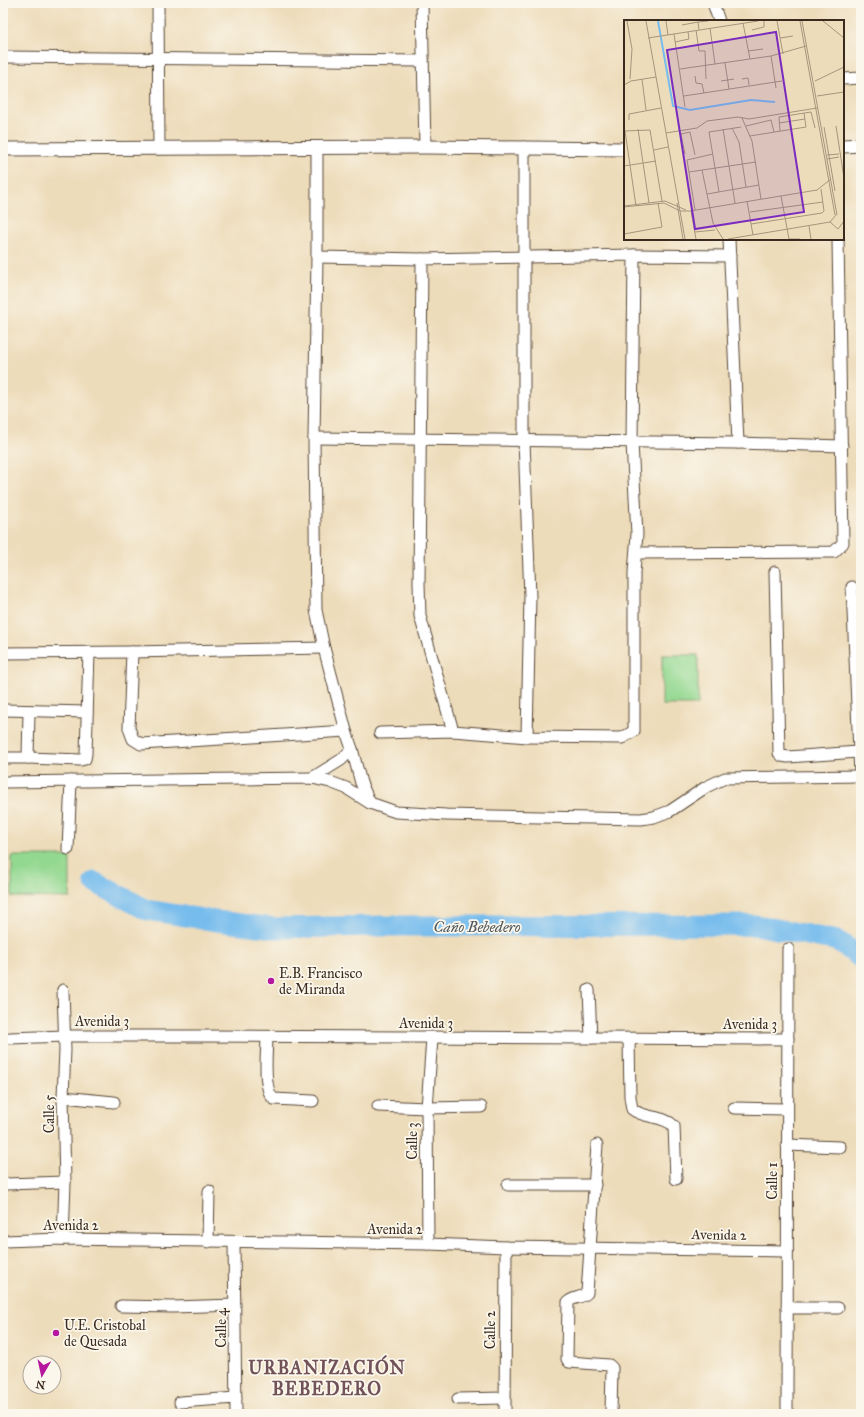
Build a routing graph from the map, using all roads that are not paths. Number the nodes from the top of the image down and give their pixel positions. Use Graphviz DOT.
graph roads {
  1 [pos="158,3"];
  2 [pos="422,3"];
  3 [pos="713,3"];
  4 [pos="719,20"];
  5 [pos="3,57"];
  6 [pos="159,59"];
  7 [pos="422,61"];
  8 [pos="861,78"];
  9 [pos="844,79"];
  10 [pos="861,145"];
  11 [pos="844,146"];
  12 [pos="425,147"];
  13 [pos="524,147"];
  14 [pos="159,148"];
  15 [pos="317,148"];
  16 [pos="3,149"];
  17 [pos="624,149"];
  18 [pos="729,240"];
  19 [pos="838,240"];
  20 [pos="634,255"];
  21 [pos="730,256"];
  22 [pos="317,257"];
  23 [pos="524,258"];
  24 [pos="422,259"];
  25 [pos="314,438"];
  26 [pos="420,440"];
  27 [pos="524,441"];
  28 [pos="632,443"];
  29 [pos="738,443"];
  30 [pos="842,446"];
  31 [pos="636,553"];
  32 [pos="775,572"];
  33 [pos="852,587"];
  34 [pos="324,648"];
  35 [pos="89,652"];
  36 [pos="132,652"];
  37 [pos="3,653"];
  38 [pos="3,710"];
  39 [pos="29,711"];
  40 [pos="87,712"];
  41 [pos="453,730"];
  42 [pos="346,731"];
  43 [pos="380,733"];
  44 [pos="527,737"];
  45 [pos="352,749"];
  46 [pos="858,752"];
  47 [pos="3,758"];
  48 [pos="28,758"];
  49 [pos="860,776"];
  50 [pos="312,778"];
  51 [pos="71,781"];
  52 [pos="3,782"];
  53 [pos="370,803"];
  54 [pos="68,849"];
  55 [pos="788,949"];
  56 [pos="63,990"];
  57 [pos="588,990"];
  58 [pos="65,1036"];
  59 [pos="267,1037"];
  60 [pos="10,1038"];
  61 [pos="432,1038"];
  62 [pos="592,1038"];
  63 [pos="629,1039"];
  64 [pos="788,1039"];
  65 [pos="63,1098"];
  66 [pos="313,1101"];
  67 [pos="114,1102"];
  68 [pos="378,1106"];
  69 [pos="481,1107"];
  70 [pos="427,1108"];
  71 [pos="734,1108"];
  72 [pos="787,1109"];
  73 [pos="597,1145"];
  74 [pos="787,1145"];
  75 [pos="840,1147"];
  76 [pos="676,1179"];
  77 [pos="65,1182"];
  78 [pos="6,1184"];
  79 [pos="508,1185"];
  80 [pos="594,1185"];
  81 [pos="209,1191"];
  82 [pos="63,1239"];
  83 [pos="3,1241"];
  84 [pos="208,1242"];
  85 [pos="234,1242"];
  86 [pos="428,1244"];
  87 [pos="506,1247"];
  88 [pos="590,1248"];
  89 [pos="786,1251"];
  90 [pos="235,1305"];
  91 [pos="121,1306"];
  92 [pos="786,1308"];
  93 [pos="838,1308"];
  94 [pos="236,1398"];
  95 [pos="505,1398"];
  96 [pos="458,1399"];
  97 [pos="180,1402"];
  98 [pos="236,1414"];
  99 [pos="505,1414"];
  100 [pos="611,1414"];
  101 [pos="787,1414"];
  1 -- 6 [label="street"];
  2 -- 7 [label="street"];
  3 -- 4 [label="street"];
  5 -- 6 [label="street"];
  6 -- 7 [label="street"];
  6 -- 14 [label="street"];
  7 -- 12 [label="street"];
  8 -- 9 [label="street"];
  10 -- 11 [label="street"];
  12 -- 13 [label="street"];
  12 -- 15 [label="street"];
  13 -- 17 [label="street"];
  13 -- 23 [label="street"];
  14 -- 15 [label="street"];
  14 -- 16 [label="street"];
  15 -- 22 [label="street"];
  18 -- 21 [label="street"];
  19 -- 30 [label="street"];
  20 -- 21 [label="street"];
  20 -- 23 [label="street"];
  20 -- 28 [label="street"];
  21 -- 29 [label="street"];
  22 -- 24 [label="street"];
  22 -- 25 [label="street"];
  23 -- 24 [label="street"];
  23 -- 27 [label="street"];
  24 -- 26 [label="street"];
  25 -- 26 [label="street"];
  25 -- 34 [label="street"];
  26 -- 27 [label="street"];
  26 -- 41 [label="street"];
  27 -- 28 [label="street"];
  27 -- 44 [label="street"];
  28 -- 29 [label="street"];
  28 -- 31 [label="street"];
  29 -- 30 [label="street"];
  30 -- 31 [label="street"];
  31 -- 44 [label="street"];
  32 -- 46 [label="street"];
  33 -- 46 [label="street"];
  34 -- 36 [label="street"];
  34 -- 42 [label="street"];
  35 -- 36 [label="street"];
  35 -- 37 [label="street"];
  35 -- 40 [label="street"];
  36 -- 42 [label="street"];
  38 -- 39 [label="street"];
  39 -- 40 [label="street"];
  39 -- 48 [label="street"];
  40 -- 48 [label="street"];
  41 -- 43 [label="street"];
  41 -- 44 [label="street"];
  42 -- 45 [label="street"];
  45 -- 50 [label="street"];
  45 -- 53 [label="street"];
  46 -- 49 [label="street"];
  47 -- 48 [label="street"];
  49 -- 53 [label="street"];
  50 -- 51 [label="street"];
  50 -- 53 [label="street"];
  51 -- 52 [label="street"];
  51 -- 54 [label="street"];
  55 -- 64 [label="street, Calle 1"];
  56 -- 58 [label="street, Calle 5"];
  57 -- 62 [label="street"];
  58 -- 59 [label="street, Avenida 3"];
  58 -- 60 [label="street, Avenida 3"];
  58 -- 65 [label="street, Calle 5"];
  59 -- 61 [label="street, Avenida 3"];
  59 -- 66 [label="street"];
  61 -- 62 [label="street, Avenida 3"];
  61 -- 70 [label="street, Calle 3"];
  62 -- 63 [label="street, Avenida 3"];
  63 -- 64 [label="street, Avenida 3"];
  63 -- 76 [label="street"];
  64 -- 72 [label="street, Calle 1"];
  65 -- 67 [label="street"];
  65 -- 77 [label="street, Calle 5"];
  68 -- 70 [label="street"];
  69 -- 70 [label="street"];
  70 -- 86 [label="street, Calle 3"];
  71 -- 72 [label="street"];
  72 -- 74 [label="street, Calle 1"];
  73 -- 80 [label="street"];
  74 -- 75 [label="street"];
  74 -- 89 [label="street, Calle 1"];
  77 -- 78 [label="street"];
  77 -- 82 [label="street, Calle 5"];
  79 -- 80 [label="street"];
  80 -- 88 [label="street"];
  81 -- 84 [label="street"];
  82 -- 83 [label="street, Avenida 2"];
  82 -- 84 [label="street, Avenida 2"];
  84 -- 85 [label="street, Avenida 2"];
  85 -- 86 [label="street, Avenida 2"];
  85 -- 90 [label="street, Calle 4"];
  86 -- 87 [label="street, Avenida 2"];
  87 -- 88 [label="street, Avenida 2"];
  87 -- 95 [label="street, Calle 2"];
  88 -- 89 [label="street, Avenida 2"];
  88 -- 100 [label="street"];
  89 -- 92 [label="street, Calle 1"];
  90 -- 91 [label="street"];
  90 -- 94 [label="street, Calle 4"];
  92 -- 93 [label="street"];
  92 -- 101 [label="street, Calle 1"];
  94 -- 97 [label="street"];
  94 -- 98 [label="street, Calle 4"];
  95 -- 96 [label="street"];
  95 -- 99 [label="street, Calle 2"];
}
